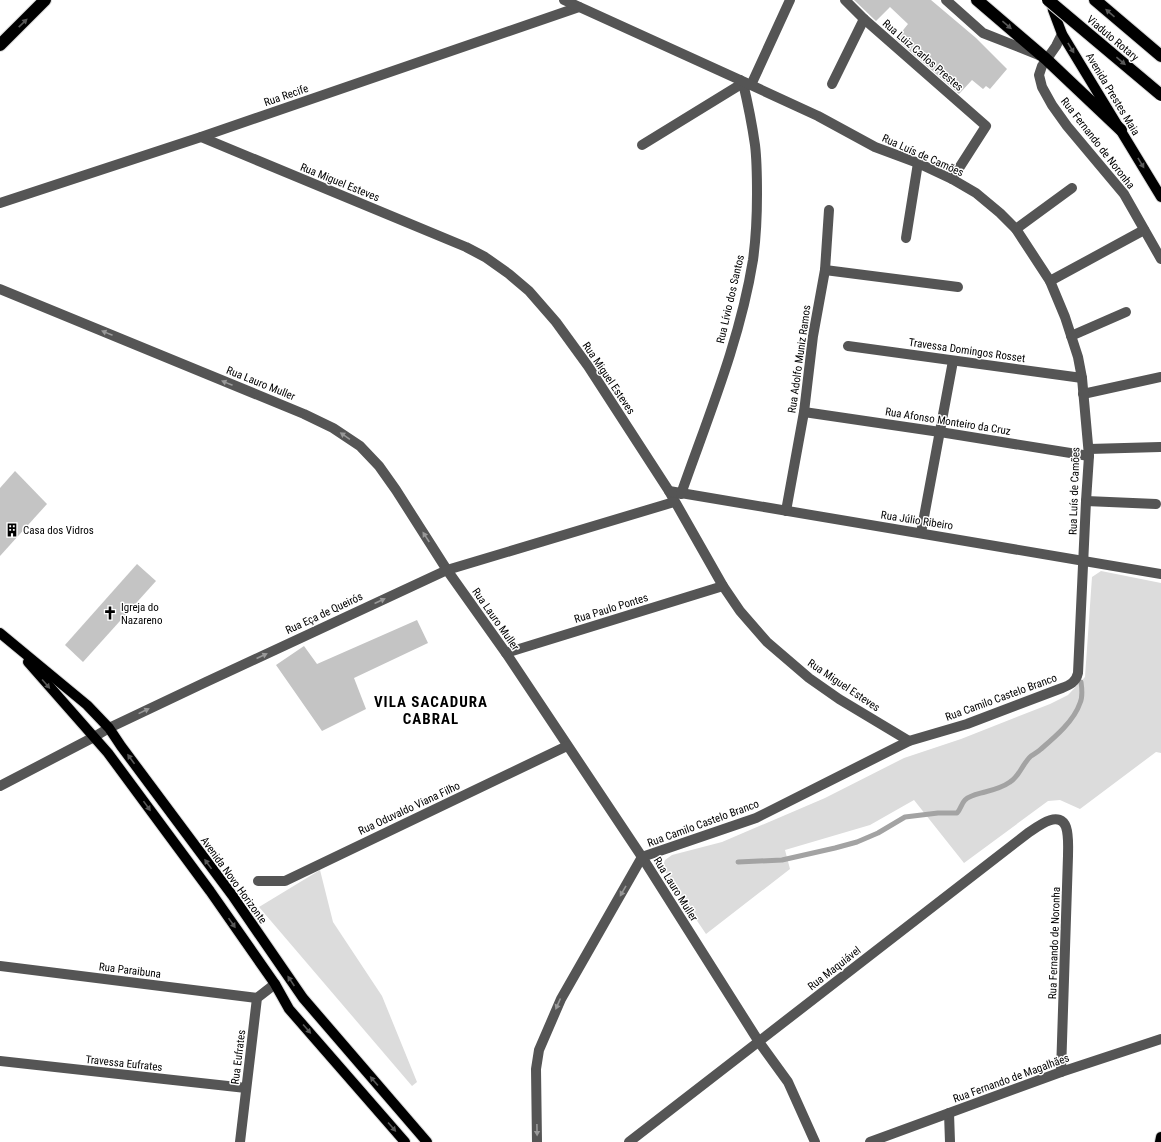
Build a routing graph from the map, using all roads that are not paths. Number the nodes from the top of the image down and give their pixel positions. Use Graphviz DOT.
graph roads {
  1 [pos="45,0"];
  2 [pos="564,0"];
  3 [pos="590,0"];
  4 [pos="790,0"];
  5 [pos="845,0"];
  6 [pos="946,0"];
  7 [pos="977,0"];
  8 [pos="1049,0"];
  9 [pos="1095,0"];
  10 [pos="583,8"];
  11 [pos="864,19"];
  12 [pos="1062,34"];
  13 [pos="0,45"];
  14 [pos="1161,56"];
  15 [pos="1046,59"];
  16 [pos="745,83"];
  17 [pos="832,84"];
  18 [pos="1161,95"];
  19 [pos="1121,130"];
  20 [pos="201,137"];
  21 [pos="642,145"];
  22 [pos="918,163"];
  23 [pos="952,179"];
  24 [pos="1072,188"];
  25 [pos="1161,197"];
  26 [pos="0,203"];
  27 [pos="828,210"];
  28 [pos="1016,229"];
  29 [pos="1144,230"];
  30 [pos="906,238"];
  31 [pos="1161,259"];
  32 [pos="825,270"];
  33 [pos="1050,281"];
  34 [pos="958,287"];
  35 [pos="0,289"];
  36 [pos="1126,312"];
  37 [pos="1071,336"];
  38 [pos="848,346"];
  39 [pos="953,360"];
  40 [pos="1161,377"];
  41 [pos="1082,378"];
  42 [pos="1083,394"];
  43 [pos="804,412"];
  44 [pos="940,432"];
  45 [pos="1160,448"];
  46 [pos="1089,453"];
  47 [pos="678,498"];
  48 [pos="1086,501"];
  49 [pos="1156,504"];
  50 [pos="786,511"];
  51 [pos="921,533"];
  52 [pos="1084,561"];
  53 [pos="447,570"];
  54 [pos="1161,574"];
  55 [pos="723,586"];
  56 [pos="0,633"];
  57 [pos="12,644"];
  58 [pos="506,653"];
  59 [pos="1077,677"];
  60 [pos="109,728"];
  61 [pos="94,737"];
  62 [pos="909,741"];
  63 [pos="567,746"];
  64 [pos="0,786"];
  65 [pos="1057,820"];
  66 [pos="642,857"];
  67 [pos="258,881"];
  68 [pos="0,966"];
  69 [pos="274,984"];
  70 [pos="257,998"];
  71 [pos="1161,1039"];
  72 [pos="759,1042"];
  73 [pos="0,1061"];
  74 [pos="1061,1072"];
  75 [pos="246,1088"];
  76 [pos="949,1113"];
  77 [pos="1161,1138"];
  78 [pos="240,1142"];
  79 [pos="405,1142"];
  80 [pos="427,1142"];
  81 [pos="537,1142"];
  82 [pos="629,1142"];
  83 [pos="815,1142"];
  84 [pos="870,1142"];
  85 [pos="950,1142"];
  86 [pos="1160,1142"];
  13 -- 1 [label="highway, one-way"];
  2 -- 10 [label="street, Rua Luís de Camões"];
  3 -- 10 [label="street"];
  4 -- 16 [label="street"];
  5 -- 11 [label="street, Rua Luiz Carlos Prestes"];
  6 -- 15 [label="street"];
  7 -- 15 [label="highway, one-way"];
  8 -- 12 [label="main road, Avenida Prestes Maia"];
  8 -- 18 [label="highway, Viaduto Rotary, one-way, bridge"];
  14 -- 9 [label="highway, Viaduto Rotary, one-way"];
  10 -- 16 [label="street, Rua Luís de Camões"];
  10 -- 20 [label="street, Rua Recife"];
  11 -- 17 [label="street"];
  11 -- 23 [label="street, Rua Luiz Carlos Prestes"];
  12 -- 15 [label="street, Rua Fernando de Noronha"];
  12 -- 19 [label="main road, Avenida Prestes Maia, one-way"];
  15 -- 19 [label="highway"];
  15 -- 29 [label="street, Rua Fernando de Noronha"];
  16 -- 21 [label="street"];
  16 -- 22 [label="street, Rua Luís de Camões"];
  16 -- 47 [label="street, Rua Lívio dos Santos"];
  19 -- 25 [label="main road, Avenida Prestes Maia, one-way"];
  20 -- 26 [label="street, Rua Recife"];
  20 -- 47 [label="street, Rua Miguel Esteves"];
  22 -- 23 [label="street, Rua Luís de Camões"];
  22 -- 30 [label="street"];
  23 -- 28 [label="street, Rua Luís de Camões"];
  24 -- 28 [label="street"];
  27 -- 32 [label="street, Rua Adolfo Muniz Ramos"];
  28 -- 33 [label="street, Rua Luís de Camões"];
  29 -- 31 [label="street, Rua Fernando de Noronha"];
  29 -- 33 [label="street"];
  32 -- 34 [label="street"];
  32 -- 43 [label="street, Rua Adolfo Muniz Ramos"];
  33 -- 37 [label="street, Rua Luís de Camões"];
  53 -- 35 [label="street, Rua Lauro Muller, one-way"];
  36 -- 37 [label="street"];
  37 -- 41 [label="street, Rua Luís de Camões"];
  38 -- 39 [label="street, Travessa Domingos Rosset"];
  39 -- 41 [label="street, Travessa Domingos Rosset"];
  39 -- 44 [label="street"];
  40 -- 42 [label="street"];
  41 -- 42 [label="street, Rua Luís de Camões"];
  42 -- 46 [label="street, Rua Luís de Camões"];
  43 -- 44 [label="street, Rua Afonso Monteiro da Cruz"];
  43 -- 50 [label="street, Rua Adolfo Muniz Ramos"];
  44 -- 46 [label="street, Rua Afonso Monteiro da Cruz"];
  44 -- 51 [label="street"];
  45 -- 46 [label="street, Rua Afonso Monteiro da Cruz"];
  46 -- 48 [label="street, Rua Luís de Camões"];
  47 -- 50 [label="street, Rua Júlio Ribeiro"];
  47 -- 53 [label="street, Rua Eça de Queirós"];
  47 -- 55 [label="street, Rua Miguel Esteves"];
  48 -- 49 [label="street"];
  48 -- 52 [label="street, Rua Luís de Camões"];
  50 -- 51 [label="street, Rua Júlio Ribeiro"];
  51 -- 52 [label="street, Rua Júlio Ribeiro"];
  52 -- 54 [label="street, Rua Júlio Ribeiro"];
  52 -- 59 [label="street, Rua Luís de Camões"];
  53 -- 58 [label="street, Rua Lauro Muller"];
  60 -- 53 [label="street, Rua Eça de Queirós, one-way"];
  55 -- 58 [label="street, Rua Paulo Pontes"];
  55 -- 62 [label="street, Rua Miguel Esteves"];
  56 -- 57 [label="main road, Avenida Novo Horizonte"];
  57 -- 60 [label="main road, Avenida Novo Horizonte"];
  57 -- 61 [label="main road, Avenida Novo Horizonte, one-way"];
  58 -- 63 [label="street, Rua Lauro Muller"];
  59 -- 62 [label="street, Rua Camilo Castelo Branco"];
  60 -- 61 [label="street, Rua Eça de Queirós"];
  80 -- 60 [label="main road, Avenida Novo Horizonte, one-way"];
  61 -- 64 [label="street, Rua Eça de Queirós"];
  61 -- 69 [label="main road, Avenida Novo Horizonte, one-way"];
  62 -- 66 [label="street, Rua Camilo Castelo Branco"];
  63 -- 66 [label="street, Rua Lauro Muller"];
  63 -- 67 [label="street, Rua Oduvaldo Viana Filho"];
  65 -- 72 [label="street, Rua Maquiável"];
  65 -- 74 [label="street, Rua Fernando de Noronha"];
  66 -- 72 [label="street, Rua Lauro Muller"];
  66 -- 81 [label="street, Rua Camilo Castelo Branco, one-way"];
  68 -- 70 [label="street, Rua Paraibuna"];
  69 -- 70 [label="street"];
  69 -- 79 [label="main road, Avenida Novo Horizonte, one-way"];
  70 -- 75 [label="street, Rua Eufrates"];
  71 -- 74 [label="street, Rua Fernando de Magalhães"];
  72 -- 82 [label="street, Rua Maquiável"];
  72 -- 83 [label="street, Rua Lauro Muller"];
  73 -- 75 [label="street, Travessa Eufrates"];
  74 -- 76 [label="street, Rua Fernando de Magalhães"];
  75 -- 78 [label="street, Rua Eufrates"];
  76 -- 84 [label="street, Rua Fernando de Magalhães"];
  76 -- 85 [label="street"];
  77 -- 86 [label="main road"];
}
